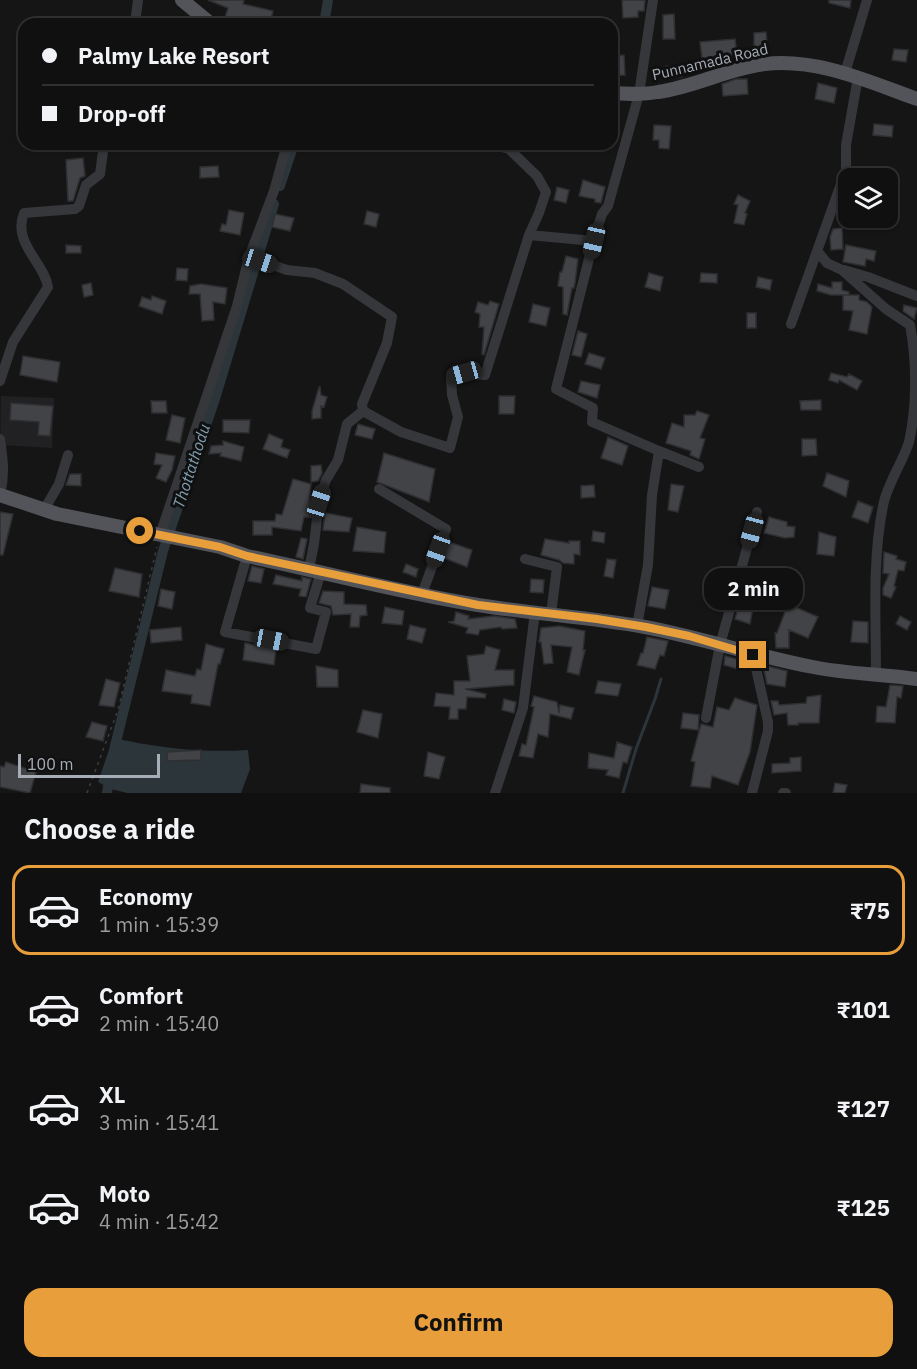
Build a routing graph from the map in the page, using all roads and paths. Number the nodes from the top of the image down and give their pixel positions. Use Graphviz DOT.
graph roads {
  1 [pos="138,0"];
  2 [pos="182,0"];
  3 [pos="653,0"];
  4 [pos="867,0"];
  5 [pos="136,18"];
  6 [pos="204,18"];
  7 [pos="851,75"];
  8 [pos="618,93"];
  9 [pos="639,94"];
  10 [pos="917,99"];
  11 [pos="103,150"];
  12 [pos="285,150"];
  13 [pos="510,150"];
  14 [pos="529,235"];
  15 [pos="594,241"];
  16 [pos="818,252"];
  17 [pos="254,259"];
  18 [pos="842,270"];
  19 [pos="916,293"];
  20 [pos="791,324"];
  21 [pos="917,328"];
  22 [pos="913,340"];
  23 [pos="0,381"];
  24 [pos="363,411"];
  25 [pos="0,439"];
  26 [pos="913,443"];
  27 [pos="659,452"];
  28 [pos="69,455"];
  29 [pos="699,467"];
  30 [pos="379,489"];
  31 [pos="0,495"];
  32 [pos="44,510"];
  33 [pos="757,512"];
  34 [pos="166,536"];
  35 [pos="247,556"];
  36 [pos="525,559"];
  37 [pos="315,570"];
  38 [pos="422,594"];
  39 [pos="535,612"];
  40 [pos="550,614"];
  41 [pos="637,626"];
  42 [pos="720,645"];
  43 [pos="753,655"];
  44 [pos="876,674"];
  45 [pos="917,679"];
  46 [pos="706,718"];
  47 [pos="87,793"];
  48 [pos="495,793"];
  49 [pos="752,793"];
  1 -- 5 [label="street"];
  2 -- 6 [label="main road"];
  3 -- 9 [label="street"];
  4 -- 7 [label="street"];
  7 -- 9 [label="main road, Punnamada Road"];
  7 -- 10 [label="main road, Punnamada Road"];
  7 -- 16 [label="street"];
  8 -- 9 [label="main road, Punnamada Road"];
  9 -- 15 [label="street"];
  11 -- 23 [label="street"];
  12 -- 17 [label="street"];
  13 -- 14 [label="street"];
  14 -- 15 [label="street"];
  14 -- 24 [label="street"];
  15 -- 27 [label="street"];
  16 -- 18 [label="street"];
  16 -- 20 [label="street"];
  17 -- 24 [label="street"];
  17 -- 34 [label="street"];
  18 -- 19 [label="street"];
  18 -- 22 [label="street"];
  21 -- 22 [label="street"];
  22 -- 26 [label="street"];
  24 -- 37 [label="street"];
  25 -- 31 [label="street"];
  26 -- 44 [label="street"];
  27 -- 29 [label="street"];
  27 -- 41 [label="street"];
  28 -- 32 [label="street"];
  30 -- 38 [label="street"];
  31 -- 32 [label="main road"];
  32 -- 34 [label="main road"];
  33 -- 42 [label="street"];
  34 -- 35 [label="main road"];
  34 -- 47 [label="path"];
  35 -- 37 [label="main road"];
  35 -- 37 [label="street"];
  36 -- 40 [label="street"];
  37 -- 38 [label="main road"];
  38 -- 39 [label="main road"];
  39 -- 40 [label="main road"];
  39 -- 48 [label="street"];
  40 -- 41 [label="main road"];
  41 -- 42 [label="main road"];
  42 -- 43 [label="main road"];
  42 -- 46 [label="street"];
  43 -- 44 [label="main road"];
  43 -- 49 [label="street"];
  44 -- 45 [label="main road"];
}
